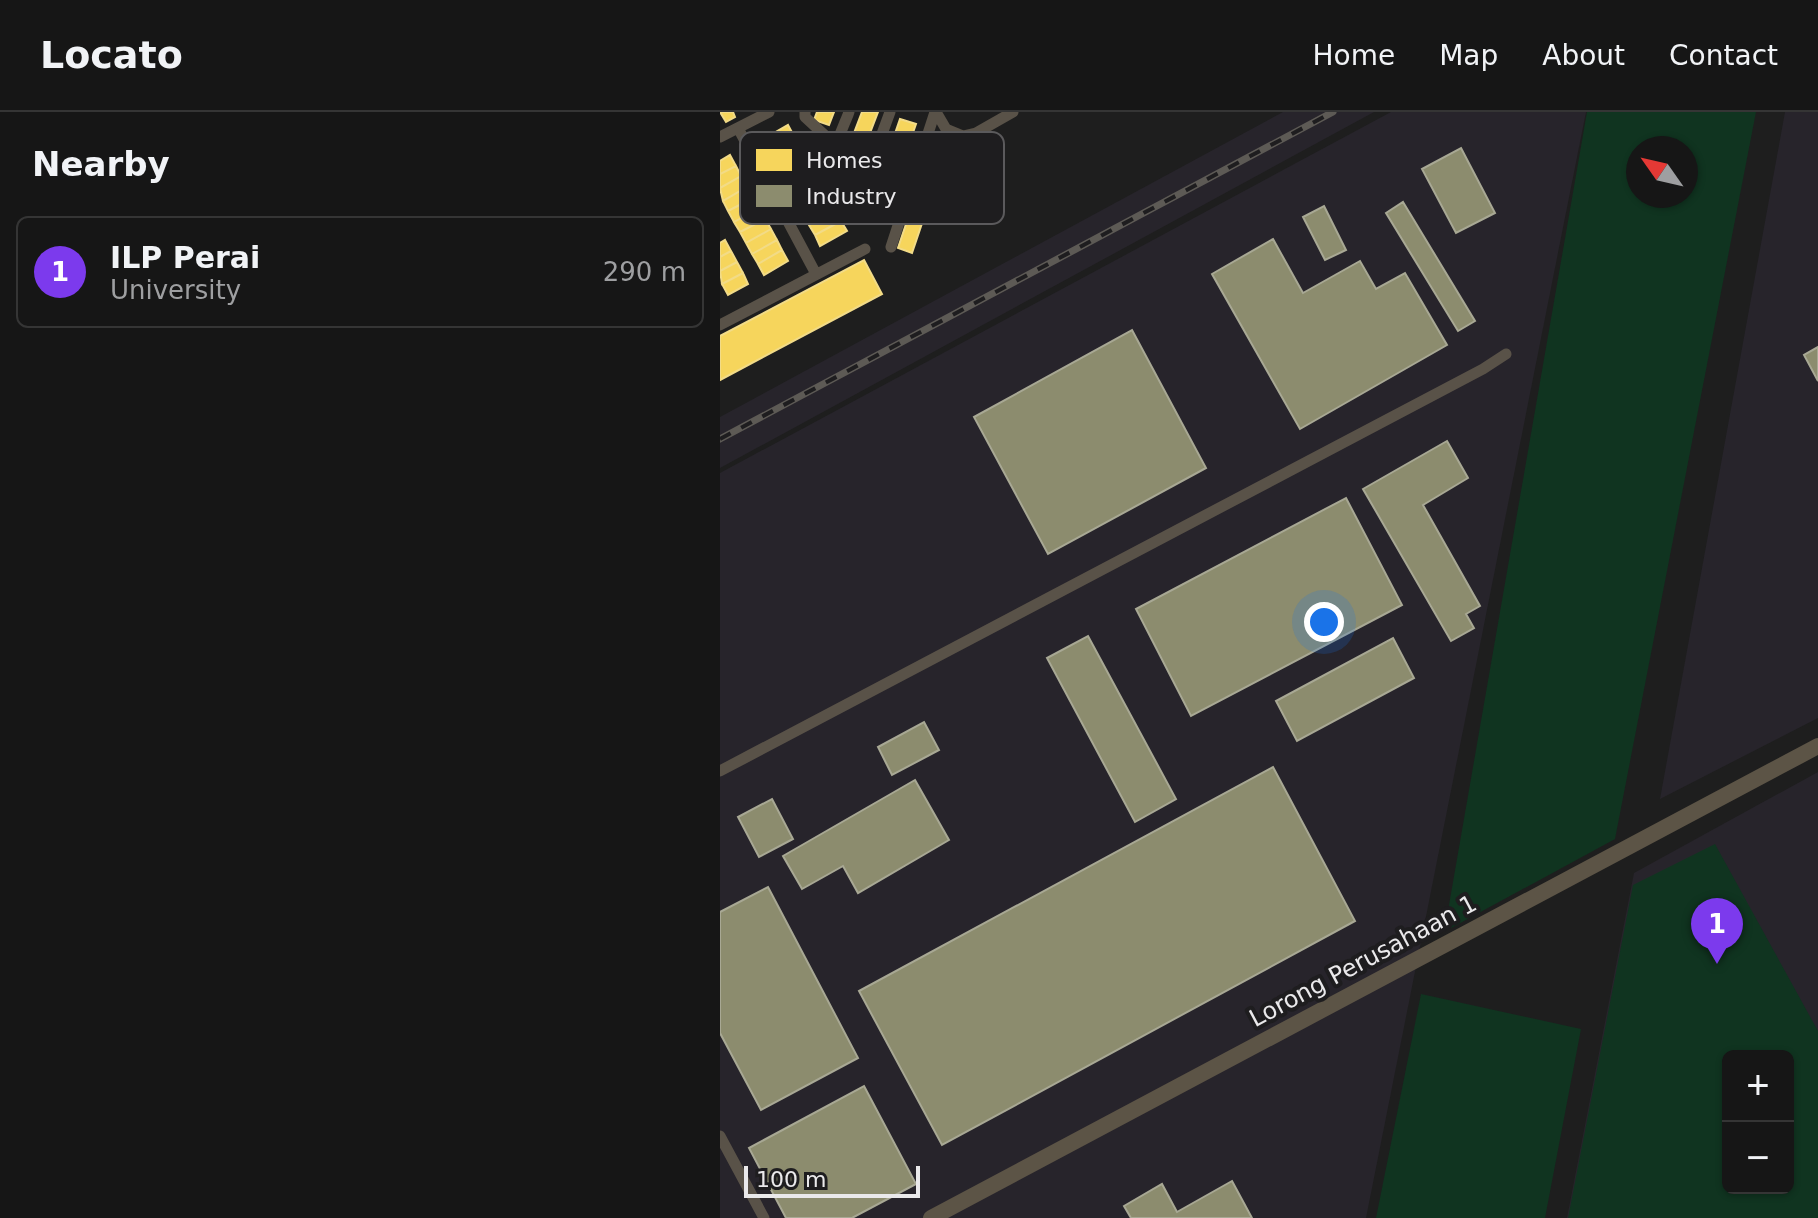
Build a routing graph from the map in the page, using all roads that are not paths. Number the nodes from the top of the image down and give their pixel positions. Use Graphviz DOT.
graph roads {
  1 [pos="769,112"];
  2 [pos="805,112"];
  3 [pos="849,112"];
  4 [pos="890,112"];
  5 [pos="936,112"];
  6 [pos="1013,112"];
  7 [pos="738,128"];
  8 [pos="740,132"];
  9 [pos="821,132"];
  10 [pos="840,132"];
  11 [pos="883,132"];
  12 [pos="929,132"];
  13 [pos="953,132"];
  14 [pos="978,132"];
  15 [pos="720,137"];
  16 [pos="789,224"];
  17 [pos="899,224"];
  18 [pos="891,247"];
  19 [pos="865,249"];
  20 [pos="816,274"];
  21 [pos="721,320"];
  22 [pos="1506,354"];
  23 [pos="1818,746"];
  24 [pos="720,771"];
  25 [pos="720,1136"];
  26 [pos="764,1218"];
  27 [pos="931,1218"];
  1 -- 7 [label="street"];
  2 -- 9 [label="street"];
  3 -- 10 [label="street"];
  4 -- 11 [label="street"];
  5 -- 12 [label="street"];
  5 -- 13 [label="street"];
  6 -- 14 [label="street"];
  7 -- 8 [label="street"];
  7 -- 15 [label="street"];
  16 -- 20 [label="street"];
  17 -- 18 [label="street"];
  19 -- 20 [label="street"];
  20 -- 21 [label="street"];
  22 -- 24 [label="street"];
  23 -- 27 [label="street, Lorong Perusahaan 1"];
  25 -- 26 [label="street"];
}
